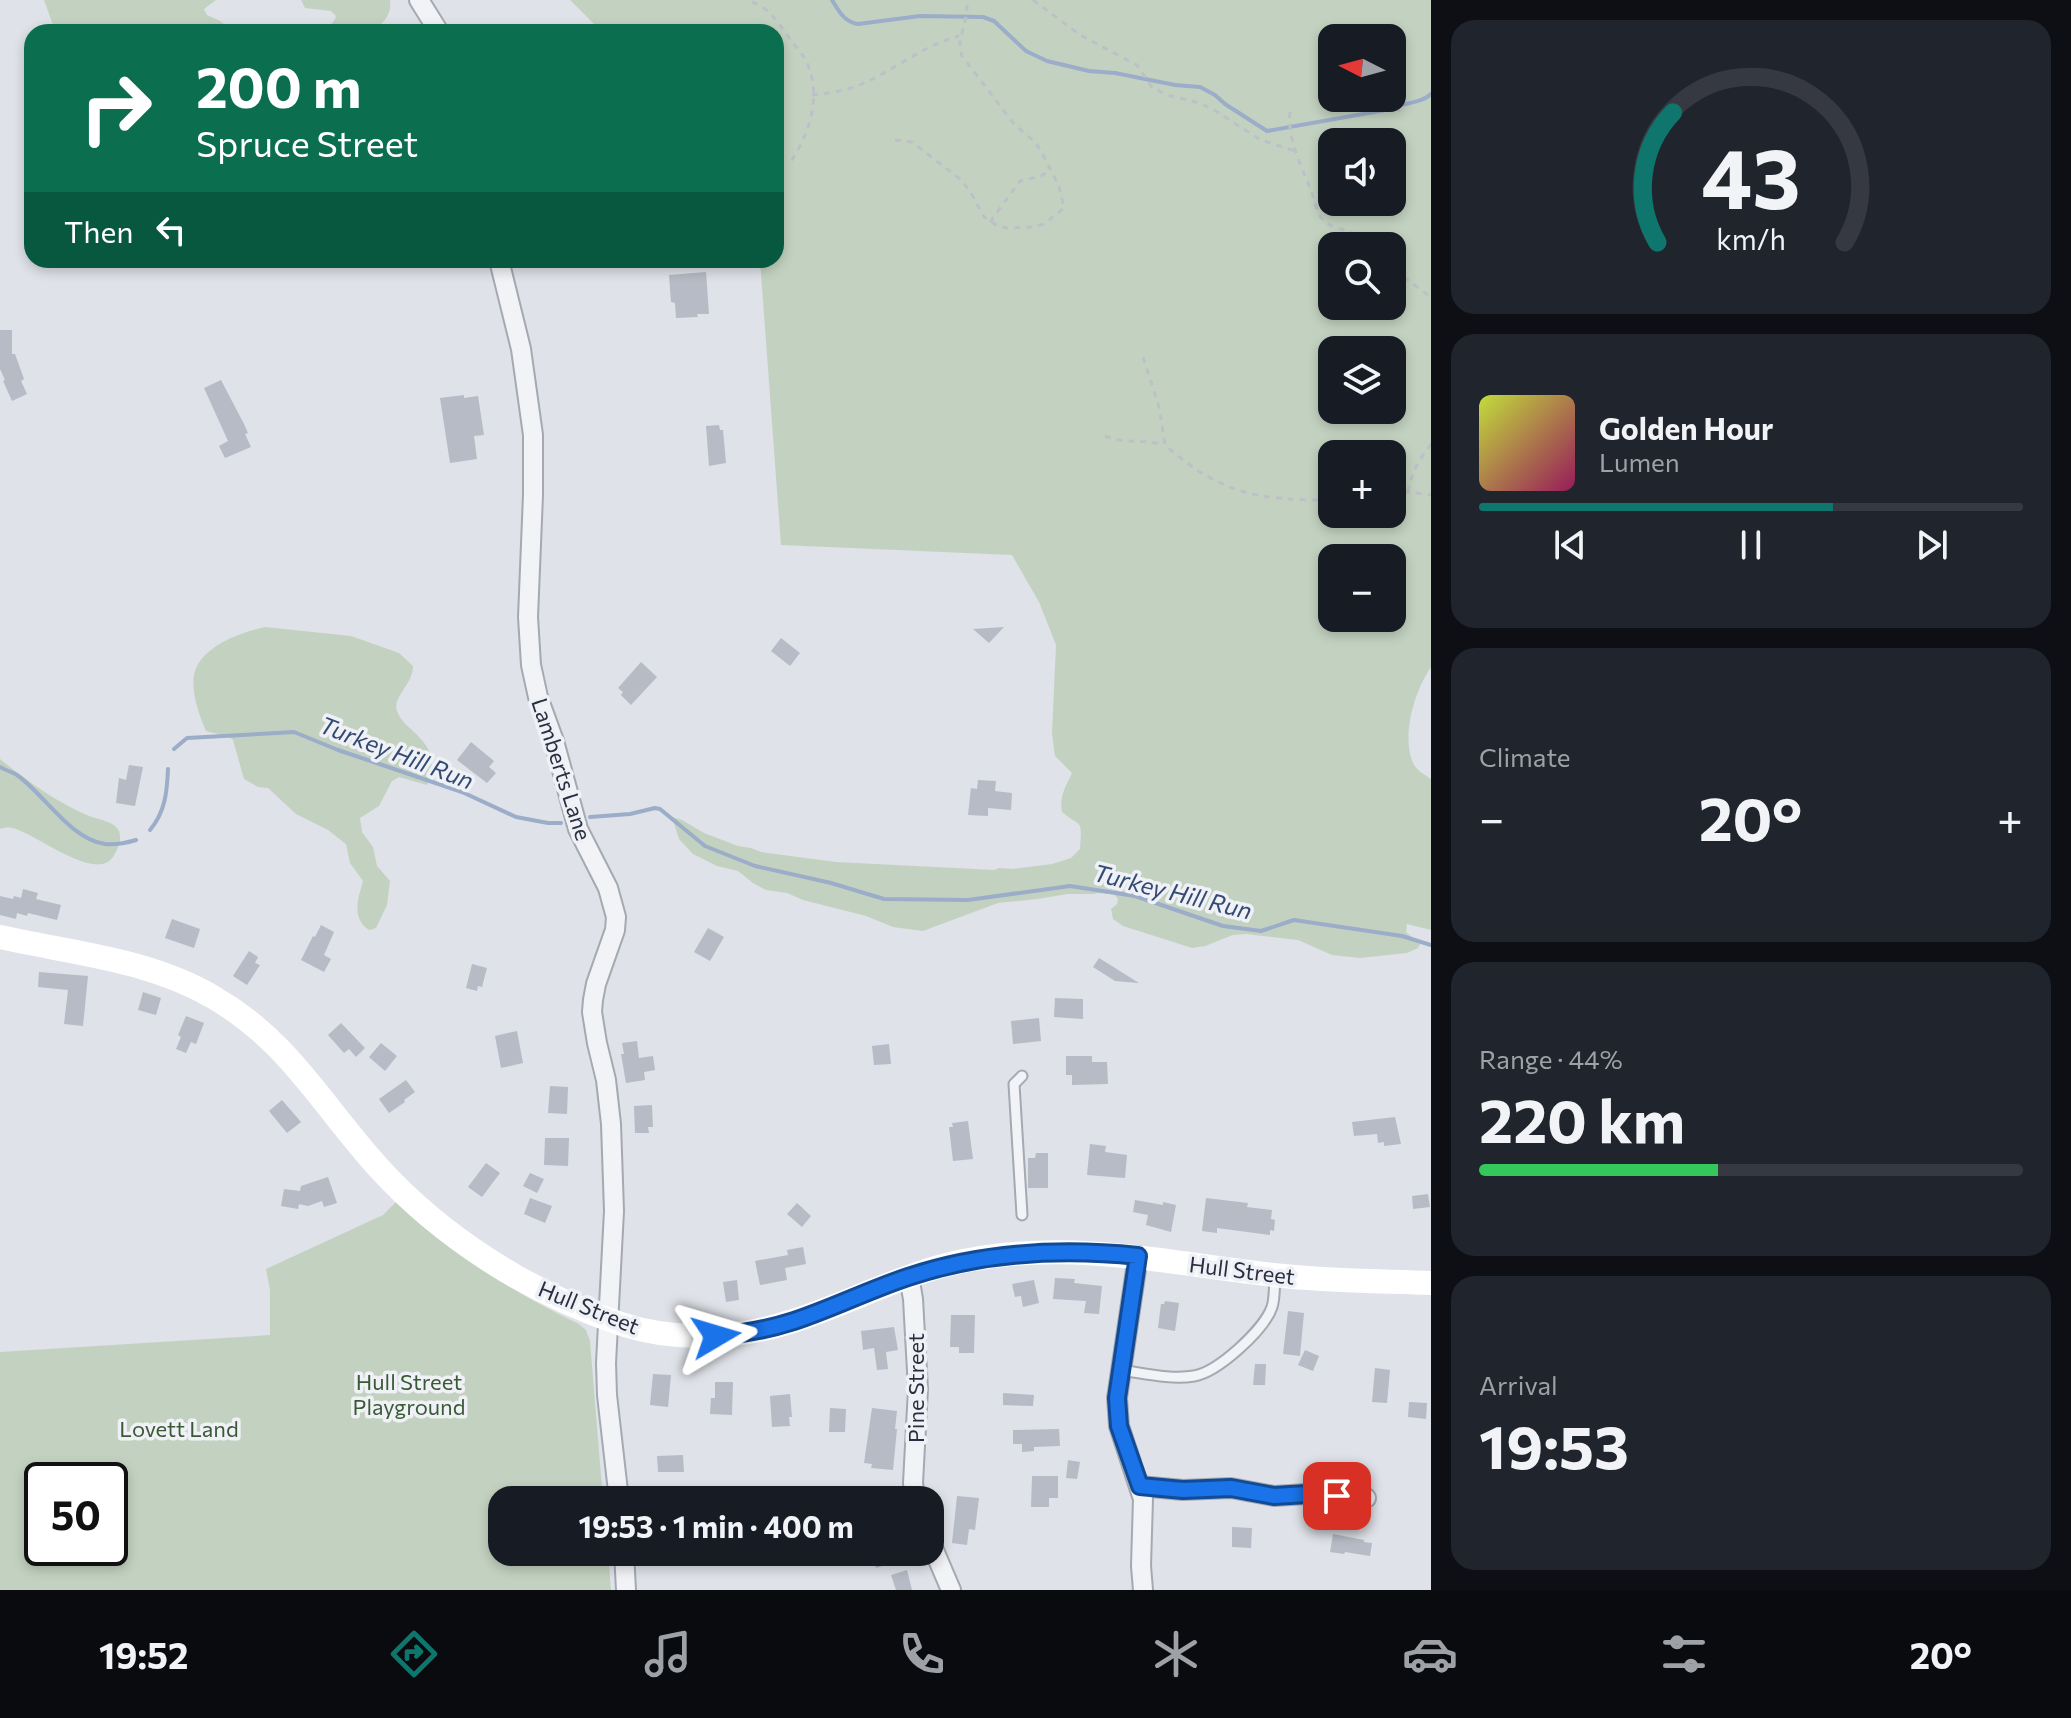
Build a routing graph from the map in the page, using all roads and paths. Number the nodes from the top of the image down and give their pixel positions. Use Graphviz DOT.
graph roads {
  1 [pos="419,0"];
  2 [pos="967,0"];
  3 [pos="1033,0"];
  4 [pos="752,2"];
  5 [pos="434,24"];
  6 [pos="779,24"];
  7 [pos="784,30"];
  8 [pos="960,36"];
  9 [pos="812,95"];
  10 [pos="1290,112"];
  11 [pos="1399,112"];
  12 [pos="1401,116"];
  13 [pos="895,140"];
  14 [pos="1295,151"];
  15 [pos="789,164"];
  16 [pos="1050,170"];
  17 [pos="990,222"];
  18 [pos="1354,232"];
  19 [pos="501,268"];
  20 [pos="1406,279"];
  21 [pos="1431,297"];
  22 [pos="1143,357"];
  23 [pos="1105,436"];
  24 [pos="1431,444"];
  25 [pos="1165,445"];
  26 [pos="1408,492"];
  27 [pos="1431,495"];
  28 [pos="1318,500"];
  29 [pos="0,937"];
  30 [pos="1022,1076"];
  31 [pos="1022,1215"];
  32 [pos="1138,1256"];
  33 [pos="1275,1275"];
  34 [pos="909,1276"];
  35 [pos="1431,1283"];
  36 [pos="608,1319"];
  37 [pos="1120,1370"];
  38 [pos="617,1486"];
  39 [pos="913,1486"];
  40 [pos="1140,1486"];
  41 [pos="1366,1498"];
  42 [pos="625,1566"];
  43 [pos="941,1566"];
  44 [pos="626,1590"];
  45 [pos="951,1590"];
  46 [pos="1143,1590"];
  1 -- 5 [label="street"];
  2 -- 8 [label="path"];
  3 -- 14 [label="path"];
  4 -- 6 [label="path"];
  7 -- 9 [label="path"];
  8 -- 9 [label="path"];
  8 -- 16 [label="path"];
  9 -- 15 [label="path"];
  10 -- 14 [label="path"];
  11 -- 12 [label="path"];
  13 -- 17 [label="path"];
  14 -- 18 [label="path"];
  16 -- 17 [label="path"];
  16 -- 17 [label="path"];
  19 -- 36 [label="street, Lamberts Lane"];
  20 -- 21 [label="path"];
  22 -- 25 [label="path"];
  23 -- 25 [label="path"];
  24 -- 26 [label="path"];
  25 -- 28 [label="path"];
  26 -- 27 [label="path"];
  29 -- 36 [label="main road, Hull Street"];
  30 -- 31 [label="lane"];
  32 -- 33 [label="main road, Hull Street"];
  32 -- 34 [label="main road, Hull Street"];
  32 -- 37 [label="street"];
  33 -- 35 [label="main road, Hull Street"];
  33 -- 37 [label="lane"];
  34 -- 36 [label="main road, Hull Street"];
  34 -- 39 [label="street, Pine Street"];
  36 -- 38 [label="street, Lamberts Lane"];
  37 -- 40 [label="street"];
  40 -- 41 [label="street"];
  40 -- 46 [label="street"];
  42 -- 44 [label="street"];
  43 -- 45 [label="street"];
}
